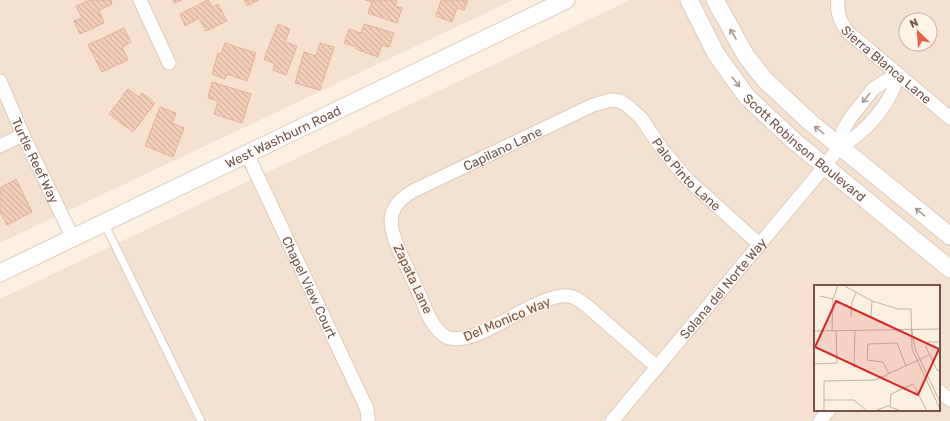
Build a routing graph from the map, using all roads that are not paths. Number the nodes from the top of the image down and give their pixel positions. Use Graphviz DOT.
graph roads {
  1 [pos="140,0"];
  2 [pos="566,0"];
  3 [pos="688,0"];
  4 [pos="715,0"];
  5 [pos="838,1"];
  6 [pos="169,63"];
  7 [pos="897,75"];
  8 [pos="0,81"];
  9 [pos="620,101"];
  10 [pos="950,118"];
  11 [pos="23,135"];
  12 [pos="0,146"];
  13 [pos="247,154"];
  14 [pos="832,156"];
  15 [pos="392,211"];
  16 [pos="104,223"];
  17 [pos="950,236"];
  18 [pos="73,238"];
  19 [pos="759,244"];
  20 [pos="950,269"];
  21 [pos="0,273"];
  22 [pos="450,340"];
  23 [pos="657,367"];
  24 [pos="940,391"];
  25 [pos="950,400"];
  26 [pos="828,411"];
  27 [pos="201,421"];
  28 [pos="368,421"];
  29 [pos="612,421"];
  30 [pos="820,421"];
  1 -- 6 [label="street"];
  2 -- 13 [label="street, West Washburn Road"];
  3 -- 14 [label="street, Scott Robinson Boulevard, one-way"];
  14 -- 4 [label="street, Scott Robinson Boulevard, one-way"];
  5 -- 7 [label="street, Sierra Blanca Lane"];
  7 -- 10 [label="street, Sierra Blanca Lane"];
  7 -- 14 [label="street"];
  7 -- 14 [label="street, one-way"];
  8 -- 11 [label="street, Turtle Reef Way"];
  9 -- 15 [label="street, Capilano Lane"];
  9 -- 19 [label="street, Palo Pinto Lane"];
  11 -- 12 [label="street"];
  11 -- 18 [label="street, Turtle Reef Way"];
  13 -- 16 [label="street, West Washburn Road"];
  13 -- 28 [label="street, Chapel View Court"];
  17 -- 14 [label="street, Scott Robinson Boulevard, one-way"];
  14 -- 19 [label="street, Solana del Norte Way"];
  14 -- 20 [label="street, Scott Robinson Boulevard"];
  15 -- 22 [label="street, Zapata Lane"];
  16 -- 18 [label="street, West Washburn Road"];
  16 -- 27 [label="lane"];
  18 -- 21 [label="street, West Washburn Road"];
  19 -- 23 [label="street, Solana del Norte Way"];
  22 -- 23 [label="street, Del Monico Way"];
  23 -- 29 [label="street, Solana del Norte Way"];
  24 -- 25 [label="street"];
  26 -- 30 [label="street"];
}
